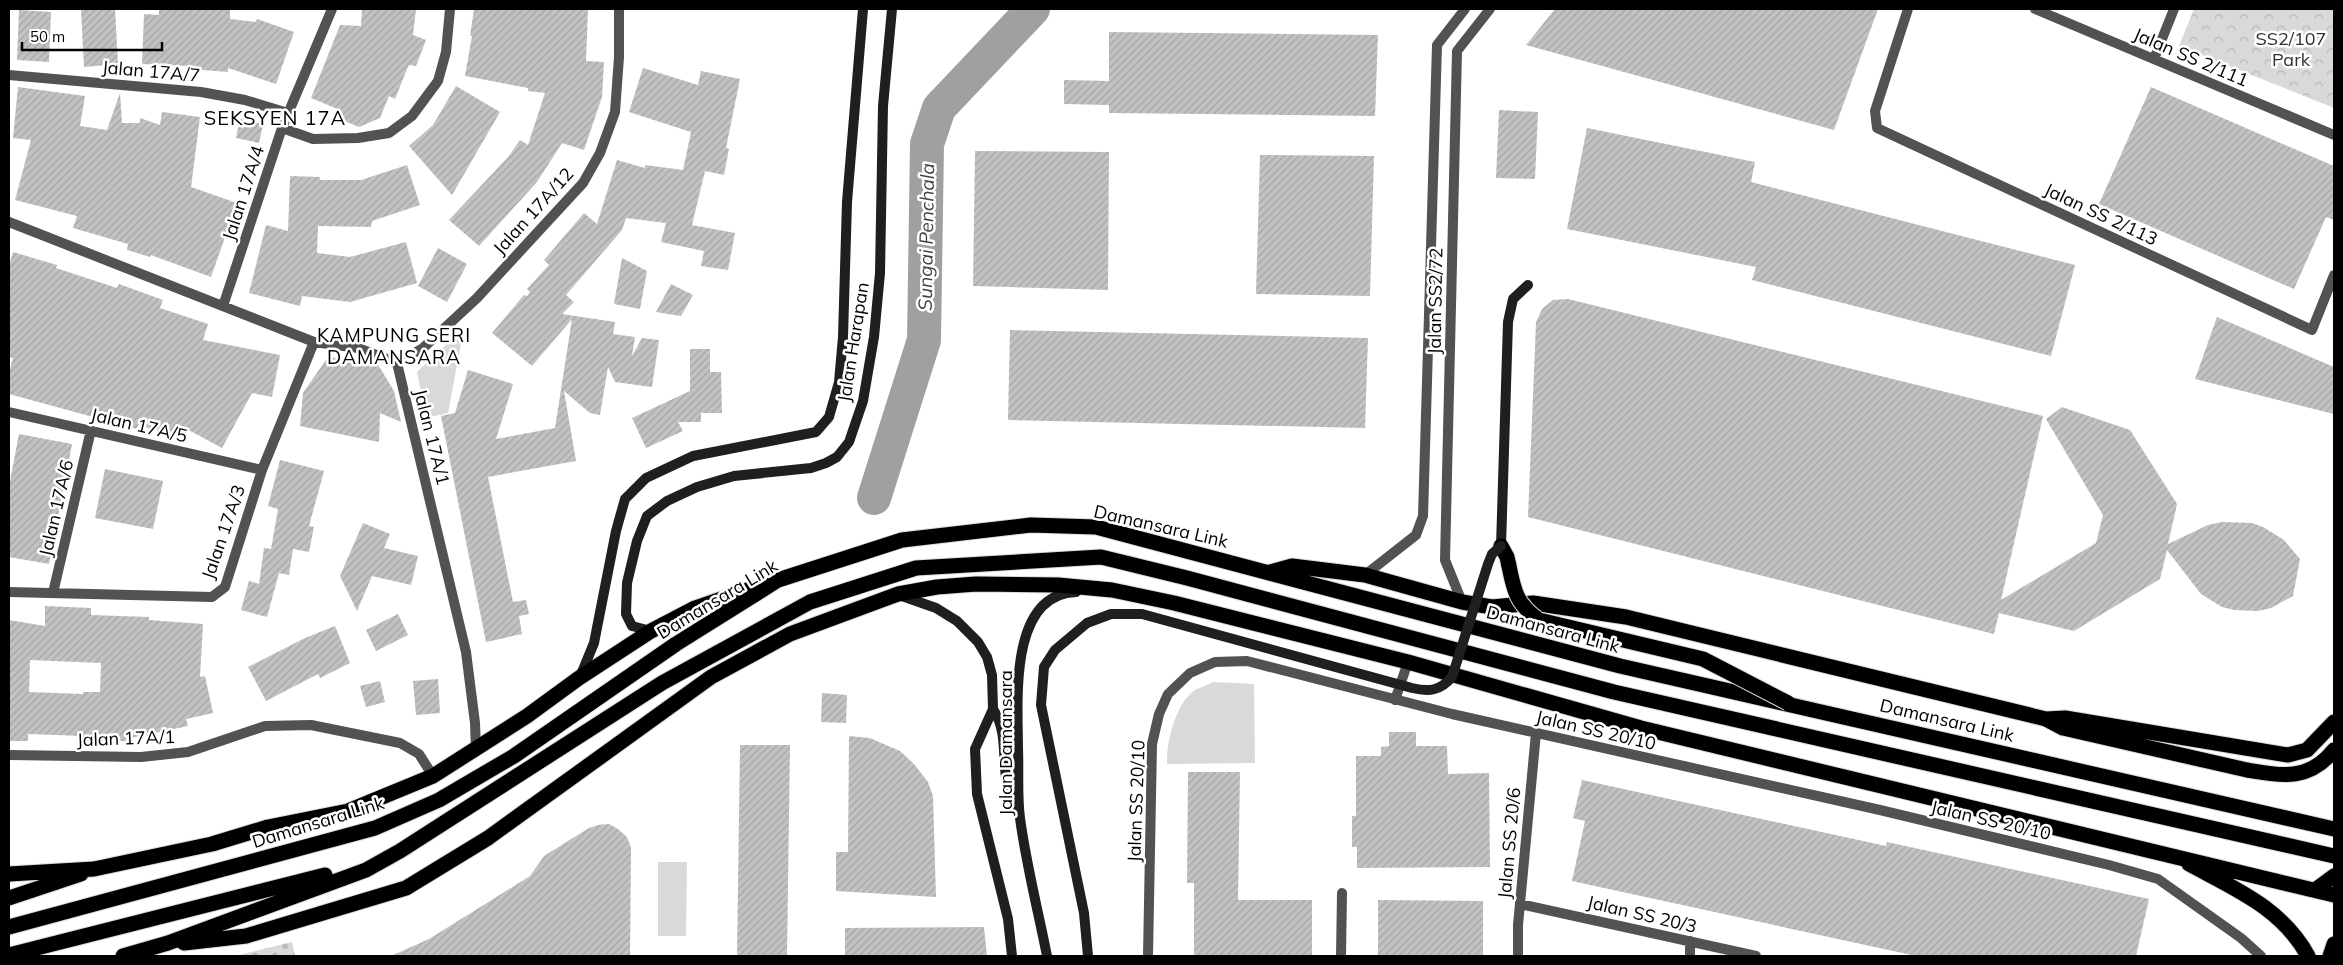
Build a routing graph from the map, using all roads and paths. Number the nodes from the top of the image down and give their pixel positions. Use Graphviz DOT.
graph roads {
  1 [pos="332,9"];
  2 [pos="450,9"];
  3 [pos="619,9"];
  4 [pos="863,9"];
  5 [pos="892,9"];
  6 [pos="1465,9"];
  7 [pos="1490,9"];
  8 [pos="1908,9"];
  9 [pos="2035,9"];
  10 [pos="2174,9"];
  11 [pos="2154,59"];
  12 [pos="9,75"];
  13 [pos="288,113"];
  14 [pos="282,128"];
  15 [pos="2334,135"];
  16 [pos="9,222"];
  17 [pos="2334,275"];
  18 [pos="1528,285"];
  19 [pos="223,306"];
  20 [pos="314,342"];
  21 [pos="397,363"];
  22 [pos="9,412"];
  23 [pos="90,430"];
  24 [pos="262,470"];
  25 [pos="1501,546"];
  26 [pos="1268,572"];
  27 [pos="1365,575"];
  28 [pos="778,580"];
  29 [pos="1112,590"];
  30 [pos="9,592"];
  31 [pos="54,593"];
  32 [pos="898,594"];
  33 [pos="1462,602"];
  34 [pos="652,631"];
  35 [pos="1408,662"];
  36 [pos="580,678"];
  37 [pos="1395,700"];
  38 [pos="1788,703"];
  39 [pos="993,709"];
  40 [pos="2046,720"];
  41 [pos="2334,722"];
  42 [pos="1536,733"];
  43 [pos="476,750"];
  44 [pos="2334,750"];
  45 [pos="9,755"];
  46 [pos="433,776"];
  47 [pos="1019,816"];
  48 [pos="2334,829"];
  49 [pos="400,851"];
  50 [pos="2169,854"];
  51 [pos="2334,856"];
  52 [pos="94,869"];
  53 [pos="11,873"];
  54 [pos="2334,876"];
  55 [pos="2315,890"];
  56 [pos="1342,893"];
  57 [pos="2334,895"];
  58 [pos="9,898"];
  59 [pos="1520,904"];
  60 [pos="9,927"];
  61 [pos="1690,941"];
  62 [pos="168,943"];
  63 [pos="2334,944"];
  64 [pos="9,955"];
  65 [pos="123,956"];
  66 [pos="1012,956"];
  67 [pos="1047,956"];
  68 [pos="1088,956"];
  69 [pos="1148,956"];
  70 [pos="1341,956"];
  71 [pos="1518,956"];
  72 [pos="1690,956"];
  73 [pos="1756,956"];
  74 [pos="2261,956"];
  75 [pos="2308,956"];
  76 [pos="2330,956"];
  1 -- 13 [label="street, Jalan 17A/4"];
  2 -- 14 [label="street"];
  3 -- 21 [label="street, Jalan 17A/12"];
  4 -- 36 [label="main road"];
  5 -- 34 [label="main road, Jalan Harapan"];
  6 -- 27 [label="street, Jalan SS2/72"];
  7 -- 33 [label="street, Jalan SS2/72"];
  8 -- 17 [label="street, Jalan SS 2/113"];
  9 -- 11 [label="street, Jalan SS 2/111"];
  10 -- 11 [label="street"];
  11 -- 15 [label="street, Jalan SS 2/111"];
  12 -- 13 [label="street, Jalan 17A/7"];
  13 -- 14 [label="street, Jalan 17A/4"];
  14 -- 19 [label="street, Jalan 17A/4"];
  16 -- 19 [label="street"];
  18 -- 25 [label="main road"];
  19 -- 20 [label="street"];
  20 -- 21 [label="street"];
  20 -- 24 [label="street, Jalan 17A/3"];
  21 -- 43 [label="street, Jalan 17A/1"];
  22 -- 23 [label="street, Jalan 17A/5"];
  23 -- 24 [label="street, Jalan 17A/5"];
  23 -- 31 [label="street, Jalan 17A/6"];
  24 -- 31 [label="street, Jalan 17A/3"];
  25 -- 38 [label="highway, bridge"];
  25 -- 68 [label="main road, bridge"];
  26 -- 27 [label="highway"];
  26 -- 28 [label="highway, Damansara Link"];
  26 -- 38 [label="highway, Damansara Link, bridge"];
  27 -- 33 [label="highway"];
  28 -- 34 [label="highway"];
  28 -- 60 [label="highway, Damansara Link"];
  29 -- 32 [label="highway"];
  29 -- 35 [label="highway"];
  29 -- 47 [label="main road, Jalan Damansara"];
  30 -- 31 [label="street, Jalan 17A/3"];
  32 -- 39 [label="main road, Jalan Damansara"];
  32 -- 62 [label="highway"];
  33 -- 40 [label="highway"];
  34 -- 36 [label="highway"];
  35 -- 37 [label="street"];
  35 -- 50 [label="highway"];
  36 -- 43 [label="highway"];
  37 -- 42 [label="street, Jalan SS 20/10"];
  37 -- 69 [label="street, Jalan SS 20/10"];
  38 -- 48 [label="highway, Damansara Link"];
  39 -- 47 [label="main road"];
  39 -- 66 [label="main road, Jalan Damansara"];
  40 -- 41 [label="highway"];
  40 -- 44 [label="highway"];
  42 -- 59 [label="street, Jalan SS 20/6"];
  42 -- 74 [label="street, Jalan SS 20/10"];
  43 -- 46 [label="highway"];
  45 -- 46 [label="street, Jalan 17A/1"];
  46 -- 52 [label="highway"];
  47 -- 67 [label="main road, Jalan Damansara"];
  49 -- 51 [label="highway"];
  49 -- 62 [label="highway"];
  49 -- 64 [label="highway"];
  50 -- 55 [label="highway"];
  50 -- 75 [label="highway"];
  52 -- 53 [label="highway"];
  52 -- 58 [label="highway"];
  54 -- 55 [label="highway"];
  55 -- 57 [label="highway"];
  56 -- 70 [label="street"];
  59 -- 61 [label="street, Jalan SS 20/3"];
  59 -- 71 [label="street, Jalan SS 20/6"];
  61 -- 72 [label="street"];
  61 -- 73 [label="street, Jalan SS 20/3"];
  62 -- 65 [label="highway"];
  63 -- 76 [label="highway"];
}
